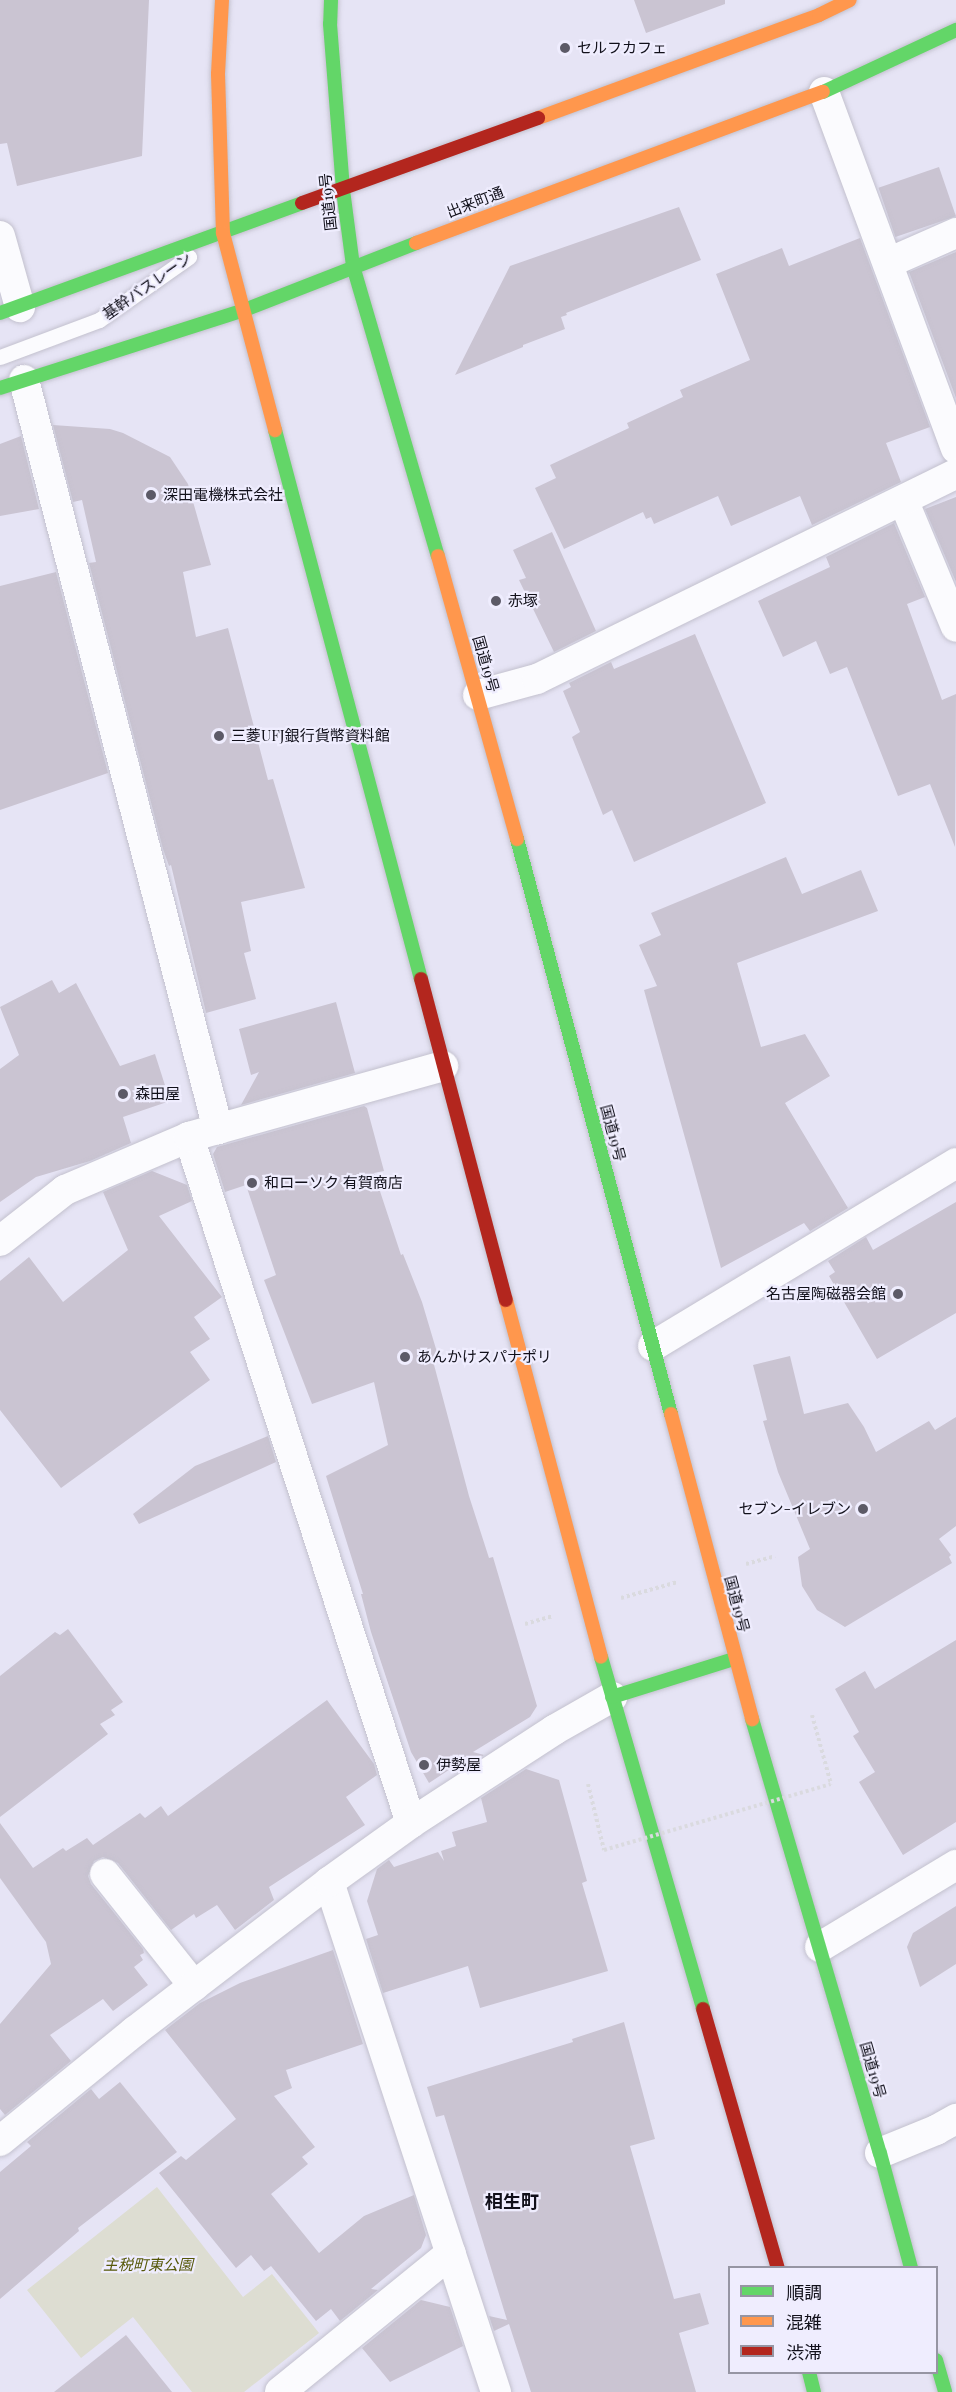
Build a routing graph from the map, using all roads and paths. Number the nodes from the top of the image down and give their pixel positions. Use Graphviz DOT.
graph roads {
  1 [pos="222,0"];
  2 [pos="331,0"];
  3 [pos="850,0"];
  4 [pos="819,7"];
  5 [pos="956,30"];
  6 [pos="824,92"];
  7 [pos="343,190"];
  8 [pos="223,233"];
  9 [pos="956,233"];
  10 [pos="0,236"];
  11 [pos="888,263"];
  12 [pos="352,266"];
  13 [pos="10,310"];
  14 [pos="242,311"];
  15 [pos="0,357"];
  16 [pos="12,384"];
  17 [pos="956,448"];
  18 [pos="956,474"];
  19 [pos="904,502"];
  20 [pos="956,627"];
  21 [pos="478,695"];
  22 [pos="443,1066"];
  23 [pos="218,1129"];
  24 [pos="189,1137"];
  25 [pos="956,1163"];
  26 [pos="0,1241"];
  27 [pos="653,1346"];
  28 [pos="775,1556"];
  29 [pos="712,1573"];
  30 [pos="587,1607"];
  31 [pos="525,1624"];
  32 [pos="734,1659"];
  33 [pos="612,1697"];
  34 [pos="812,1715"];
  35 [pos="588,1784"];
  36 [pos="411,1823"];
  37 [pos="956,1865"];
  38 [pos="105,1874"];
  39 [pos="329,1882"];
  40 [pos="820,1947"];
  41 [pos="194,1986"];
  42 [pos="956,2119"];
  43 [pos="0,2141"];
  44 [pos="880,2153"];
  45 [pos="452,2253"];
  46 [pos="777,2266"];
  47 [pos="910,2266"];
  48 [pos="938,2367"];
  49 [pos="809,2374"];
  50 [pos="280,2392"];
  51 [pos="496,2392"];
  52 [pos="814,2392"];
  53 [pos="945,2392"];
  1 -- 8 [label="main road"];
  2 -- 7 [label="main road, 国道19号"];
  3 -- 4 [label="main road"];
  4 -- 7 [label="main road"];
  5 -- 6 [label="main road, 出来町通"];
  6 -- 11 [label="street"];
  6 -- 12 [label="main road, 出来町通"];
  7 -- 8 [label="main road"];
  7 -- 12 [label="main road, 国道19号"];
  8 -- 13 [label="main road"];
  8 -- 14 [label="main road"];
  8 -- 15 [label="lane, 基幹バスレーン"];
  9 -- 11 [label="street"];
  10 -- 13 [label="street"];
  11 -- 17 [label="street"];
  12 -- 14 [label="main road, 出来町通"];
  12 -- 21 [label="main road, 国道19号"];
  14 -- 16 [label="main road, 出来町通"];
  14 -- 22 [label="main road"];
  16 -- 23 [label="street"];
  18 -- 19 [label="street"];
  19 -- 20 [label="street"];
  19 -- 21 [label="street"];
  21 -- 27 [label="main road, 国道19号"];
  22 -- 23 [label="street"];
  22 -- 30 [label="main road"];
  23 -- 24 [label="street"];
  24 -- 26 [label="street"];
  24 -- 36 [label="street"];
  25 -- 27 [label="street"];
  27 -- 29 [label="main road, 国道19号"];
  28 -- 29 [label="path"];
  29 -- 30 [label="path"];
  29 -- 32 [label="main road, 国道19号"];
  30 -- 31 [label="path"];
  30 -- 33 [label="main road"];
  32 -- 33 [label="main road"];
  32 -- 40 [label="main road, 国道19号"];
  33 -- 36 [label="street"];
  33 -- 46 [label="main road"];
  34 -- 35 [label="path, bridge"];
  36 -- 39 [label="street"];
  37 -- 40 [label="street"];
  38 -- 41 [label="street"];
  39 -- 41 [label="street"];
  39 -- 45 [label="street"];
  40 -- 44 [label="main road, 国道19号"];
  41 -- 43 [label="street"];
  42 -- 44 [label="street"];
  44 -- 47 [label="main road, 国道19号"];
  45 -- 50 [label="street"];
  45 -- 51 [label="street"];
  48 -- 53 [label="main road"];
  49 -- 52 [label="main road"];
}
